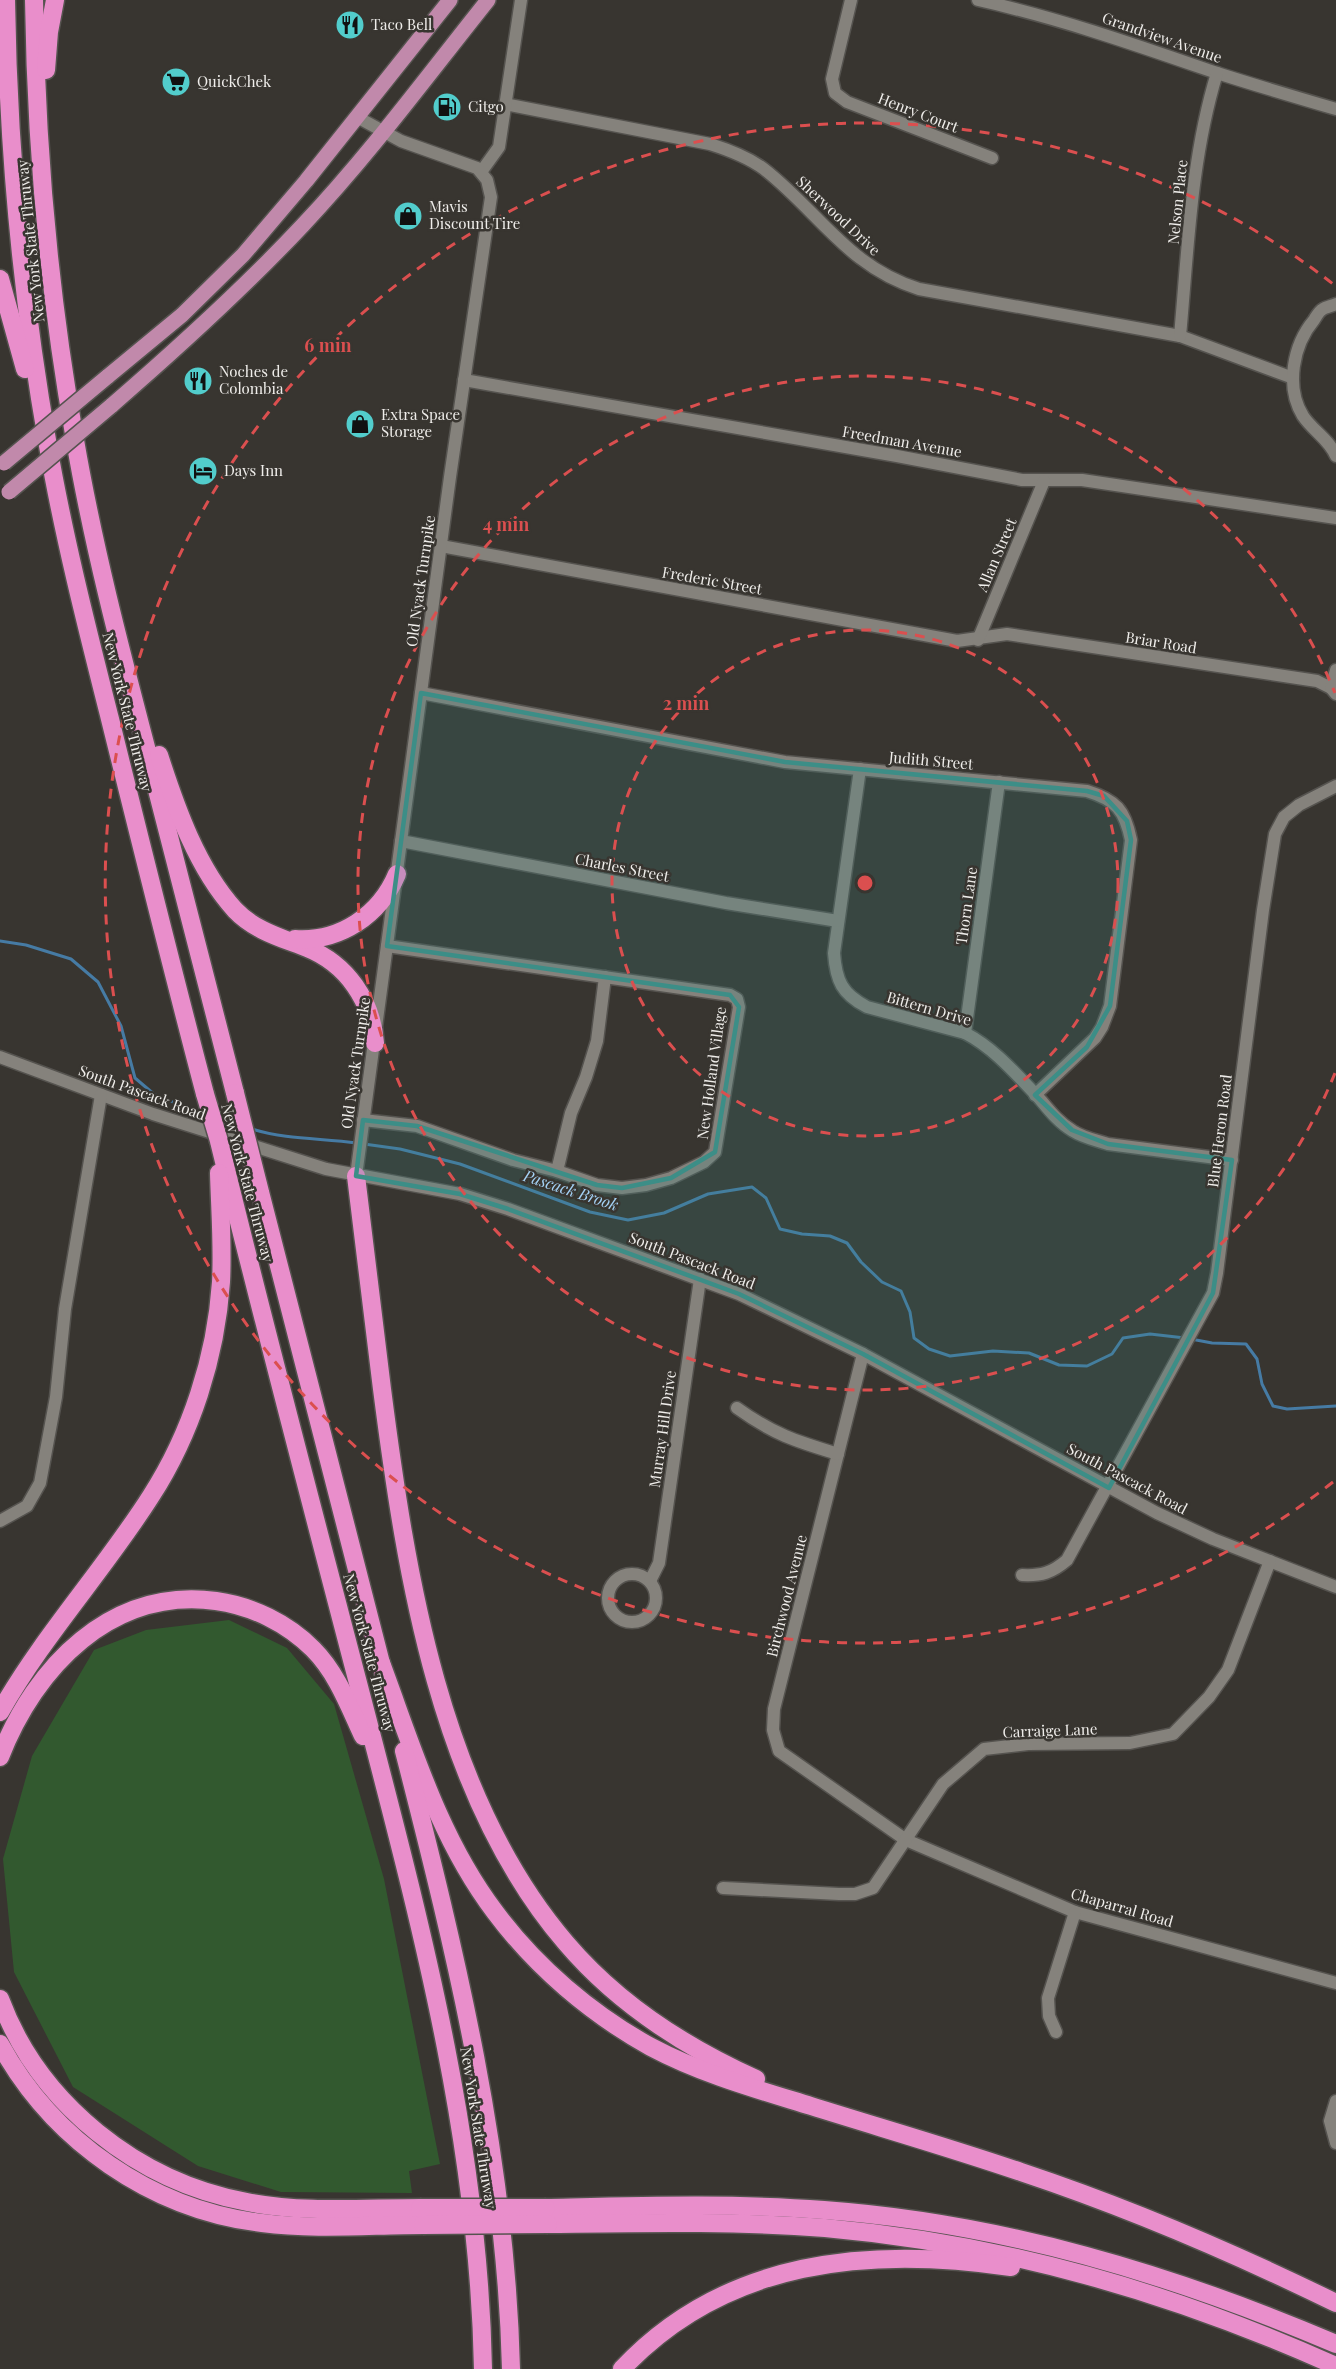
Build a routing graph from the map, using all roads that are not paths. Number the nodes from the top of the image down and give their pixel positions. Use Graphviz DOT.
graph roads {
  1 [pos="6,0"];
  2 [pos="34,0"];
  3 [pos="55,0"];
  4 [pos="450,0"];
  5 [pos="488,0"];
  6 [pos="520,0"];
  7 [pos="851,0"];
  8 [pos="978,0"];
  9 [pos="1217,73"];
  10 [pos="505,104"];
  11 [pos="1336,109"];
  12 [pos="357,117"];
  13 [pos="382,132"];
  14 [pos="992,158"];
  15 [pos="481,172"];
  16 [pos="42,177"];
  17 [pos="0,279"];
  18 [pos="1336,304"];
  19 [pos="1180,336"];
  20 [pos="1293,378"];
  21 [pos="464,380"];
  22 [pos="1336,456"];
  23 [pos="2,465"];
  24 [pos="1044,481"];
  25 [pos="4,495"];
  26 [pos="1336,518"];
  27 [pos="63,523"];
  28 [pos="441,546"];
  29 [pos="107,595"];
  30 [pos="978,640"];
  31 [pos="1336,670"];
  32 [pos="1333,691"];
  33 [pos="421,693"];
  34 [pos="860,769"];
  35 [pos="999,782"];
  36 [pos="1336,786"];
  37 [pos="401,841"];
  38 [pos="397,874"];
  39 [pos="838,921"];
  40 [pos="265,931"];
  41 [pos="387,946"];
  42 [pos="606,977"];
  43 [pos="965,1033"];
  44 [pos="375,1043"];
  45 [pos="0,1057"];
  46 [pos="101,1095"];
  47 [pos="1035,1095"];
  48 [pos="362,1126"];
  49 [pos="1232,1160"];
  50 [pos="557,1171"];
  51 [pos="356,1176"];
  52 [pos="226,1199"];
  53 [pos="700,1279"];
  54 [pos="863,1354"];
  55 [pos="737,1408"];
  56 [pos="838,1454"];
  57 [pos="1109,1488"];
  58 [pos="0,1521"];
  59 [pos="1270,1562"];
  60 [pos="1022,1575"];
  61 [pos="650,1581"];
  62 [pos="1336,1587"];
  63 [pos="381,1664"];
  64 [pos="0,1712"];
  65 [pos="0,1757"];
  66 [pos="384,1781"];
  67 [pos="906,1840"];
  68 [pos="723,1888"];
  69 [pos="1075,1912"];
  70 [pos="1336,1983"];
  71 [pos="0,1999"];
  72 [pos="1056,2032"];
  73 [pos="0,2044"];
  74 [pos="1336,2100"];
  75 [pos="835,2114"];
  76 [pos="1336,2143"];
  77 [pos="421,2216"];
  78 [pos="547,2216"];
  79 [pos="1336,2303"];
  80 [pos="1198,2308"];
  81 [pos="1336,2344"];
  82 [pos="1336,2366"];
  83 [pos="483,2369"];
  84 [pos="511,2369"];
  85 [pos="622,2369"];
  1 -- 27 [label="highway, New York State Thruway"];
  2 -- 16 [label="highway, New York State Thruway"];
  3 -- 16 [label="highway"];
  4 -- 12 [label="main road"];
  5 -- 13 [label="main road"];
  6 -- 10 [label="street"];
  7 -- 14 [label="street, Henry Court"];
  8 -- 9 [label="street, Grandview Avenue"];
  9 -- 11 [label="street, Grandview Avenue"];
  9 -- 19 [label="street, Nelson Place"];
  10 -- 15 [label="street"];
  10 -- 19 [label="street, Sherwood Drive"];
  12 -- 13 [label="street"];
  12 -- 23 [label="main road, bridge"];
  13 -- 15 [label="street"];
  13 -- 25 [label="main road, bridge"];
  15 -- 21 [label="street, Old Nyack Turnpike"];
  16 -- 29 [label="highway, New York State Thruway"];
  17 -- 27 [label="highway"];
  18 -- 20 [label="street"];
  19 -- 20 [label="street, Sherwood Drive"];
  20 -- 22 [label="street"];
  21 -- 24 [label="street, Freedman Avenue"];
  21 -- 28 [label="street, Old Nyack Turnpike"];
  24 -- 26 [label="street, Freedman Avenue"];
  24 -- 30 [label="street, Allan Street"];
  27 -- 52 [label="highway, New York State Thruway, bridge"];
  28 -- 30 [label="street, Frederic Street"];
  28 -- 33 [label="street, Old Nyack Turnpike"];
  29 -- 40 [label="highway"];
  29 -- 63 [label="highway, New York State Thruway, bridge"];
  30 -- 32 [label="street, Briar Road"];
  31 -- 32 [label="street"];
  33 -- 34 [label="street, Judith Street"];
  33 -- 37 [label="street, Old Nyack Turnpike"];
  34 -- 35 [label="street, Judith Street"];
  34 -- 39 [label="street, Bittern Drive"];
  35 -- 43 [label="street, Thorn Lane"];
  35 -- 47 [label="street, Judith Street"];
  36 -- 49 [label="street, Blue Heron Road"];
  37 -- 38 [label="street, Old Nyack Turnpike"];
  37 -- 39 [label="street, Charles Street"];
  38 -- 40 [label="highway"];
  38 -- 41 [label="street, Old Nyack Turnpike"];
  39 -- 43 [label="street, Bittern Drive"];
  40 -- 44 [label="highway"];
  41 -- 42 [label="street, New Holland Village"];
  41 -- 44 [label="street, Old Nyack Turnpike"];
  42 -- 50 [label="street"];
  42 -- 50 [label="street, New Holland Village"];
  43 -- 47 [label="street, Bittern Drive"];
  44 -- 48 [label="street, Old Nyack Turnpike"];
  45 -- 46 [label="street, South Pascack Road"];
  46 -- 51 [label="street, South Pascack Road"];
  46 -- 58 [label="street"];
  47 -- 49 [label="street, Bittern Drive"];
  48 -- 50 [label="street, New Holland Village"];
  48 -- 51 [label="street, Old Nyack Turnpike"];
  49 -- 57 [label="street, Blue Heron Road"];
  51 -- 53 [label="street, South Pascack Road"];
  51 -- 75 [label="highway"];
  52 -- 64 [label="highway"];
  52 -- 66 [label="highway, New York State Thruway"];
  53 -- 54 [label="street, South Pascack Road"];
  53 -- 61 [label="street, Murray Hill Drive"];
  54 -- 56 [label="street, Birchwood Avenue"];
  54 -- 57 [label="street, South Pascack Road"];
  55 -- 56 [label="street"];
  56 -- 67 [label="street, Birchwood Avenue"];
  57 -- 59 [label="street, South Pascack Road"];
  57 -- 60 [label="street, Blue Heron Road"];
  59 -- 62 [label="street, South Pascack Road"];
  59 -- 67 [label="street, Carraige Lane"];
  61 -- 61 [label="street, Murray Hill Drive"];
  63 -- 75 [label="highway"];
  63 -- 84 [label="highway, New York State Thruway"];
  65 -- 66 [label="highway"];
  66 -- 83 [label="highway, New York State Thruway"];
  67 -- 68 [label="street, Carraige Lane"];
  67 -- 69 [label="street, Chaparral Road"];
  69 -- 70 [label="street, Chaparral Road"];
  69 -- 72 [label="street"];
  71 -- 77 [label="highway"];
  73 -- 77 [label="highway"];
  74 -- 76 [label="street"];
  75 -- 79 [label="highway"];
  77 -- 78 [label="highway, bridge"];
  78 -- 80 [label="highway"];
  78 -- 81 [label="highway"];
  80 -- 82 [label="highway"];
  80 -- 85 [label="highway"];
}
